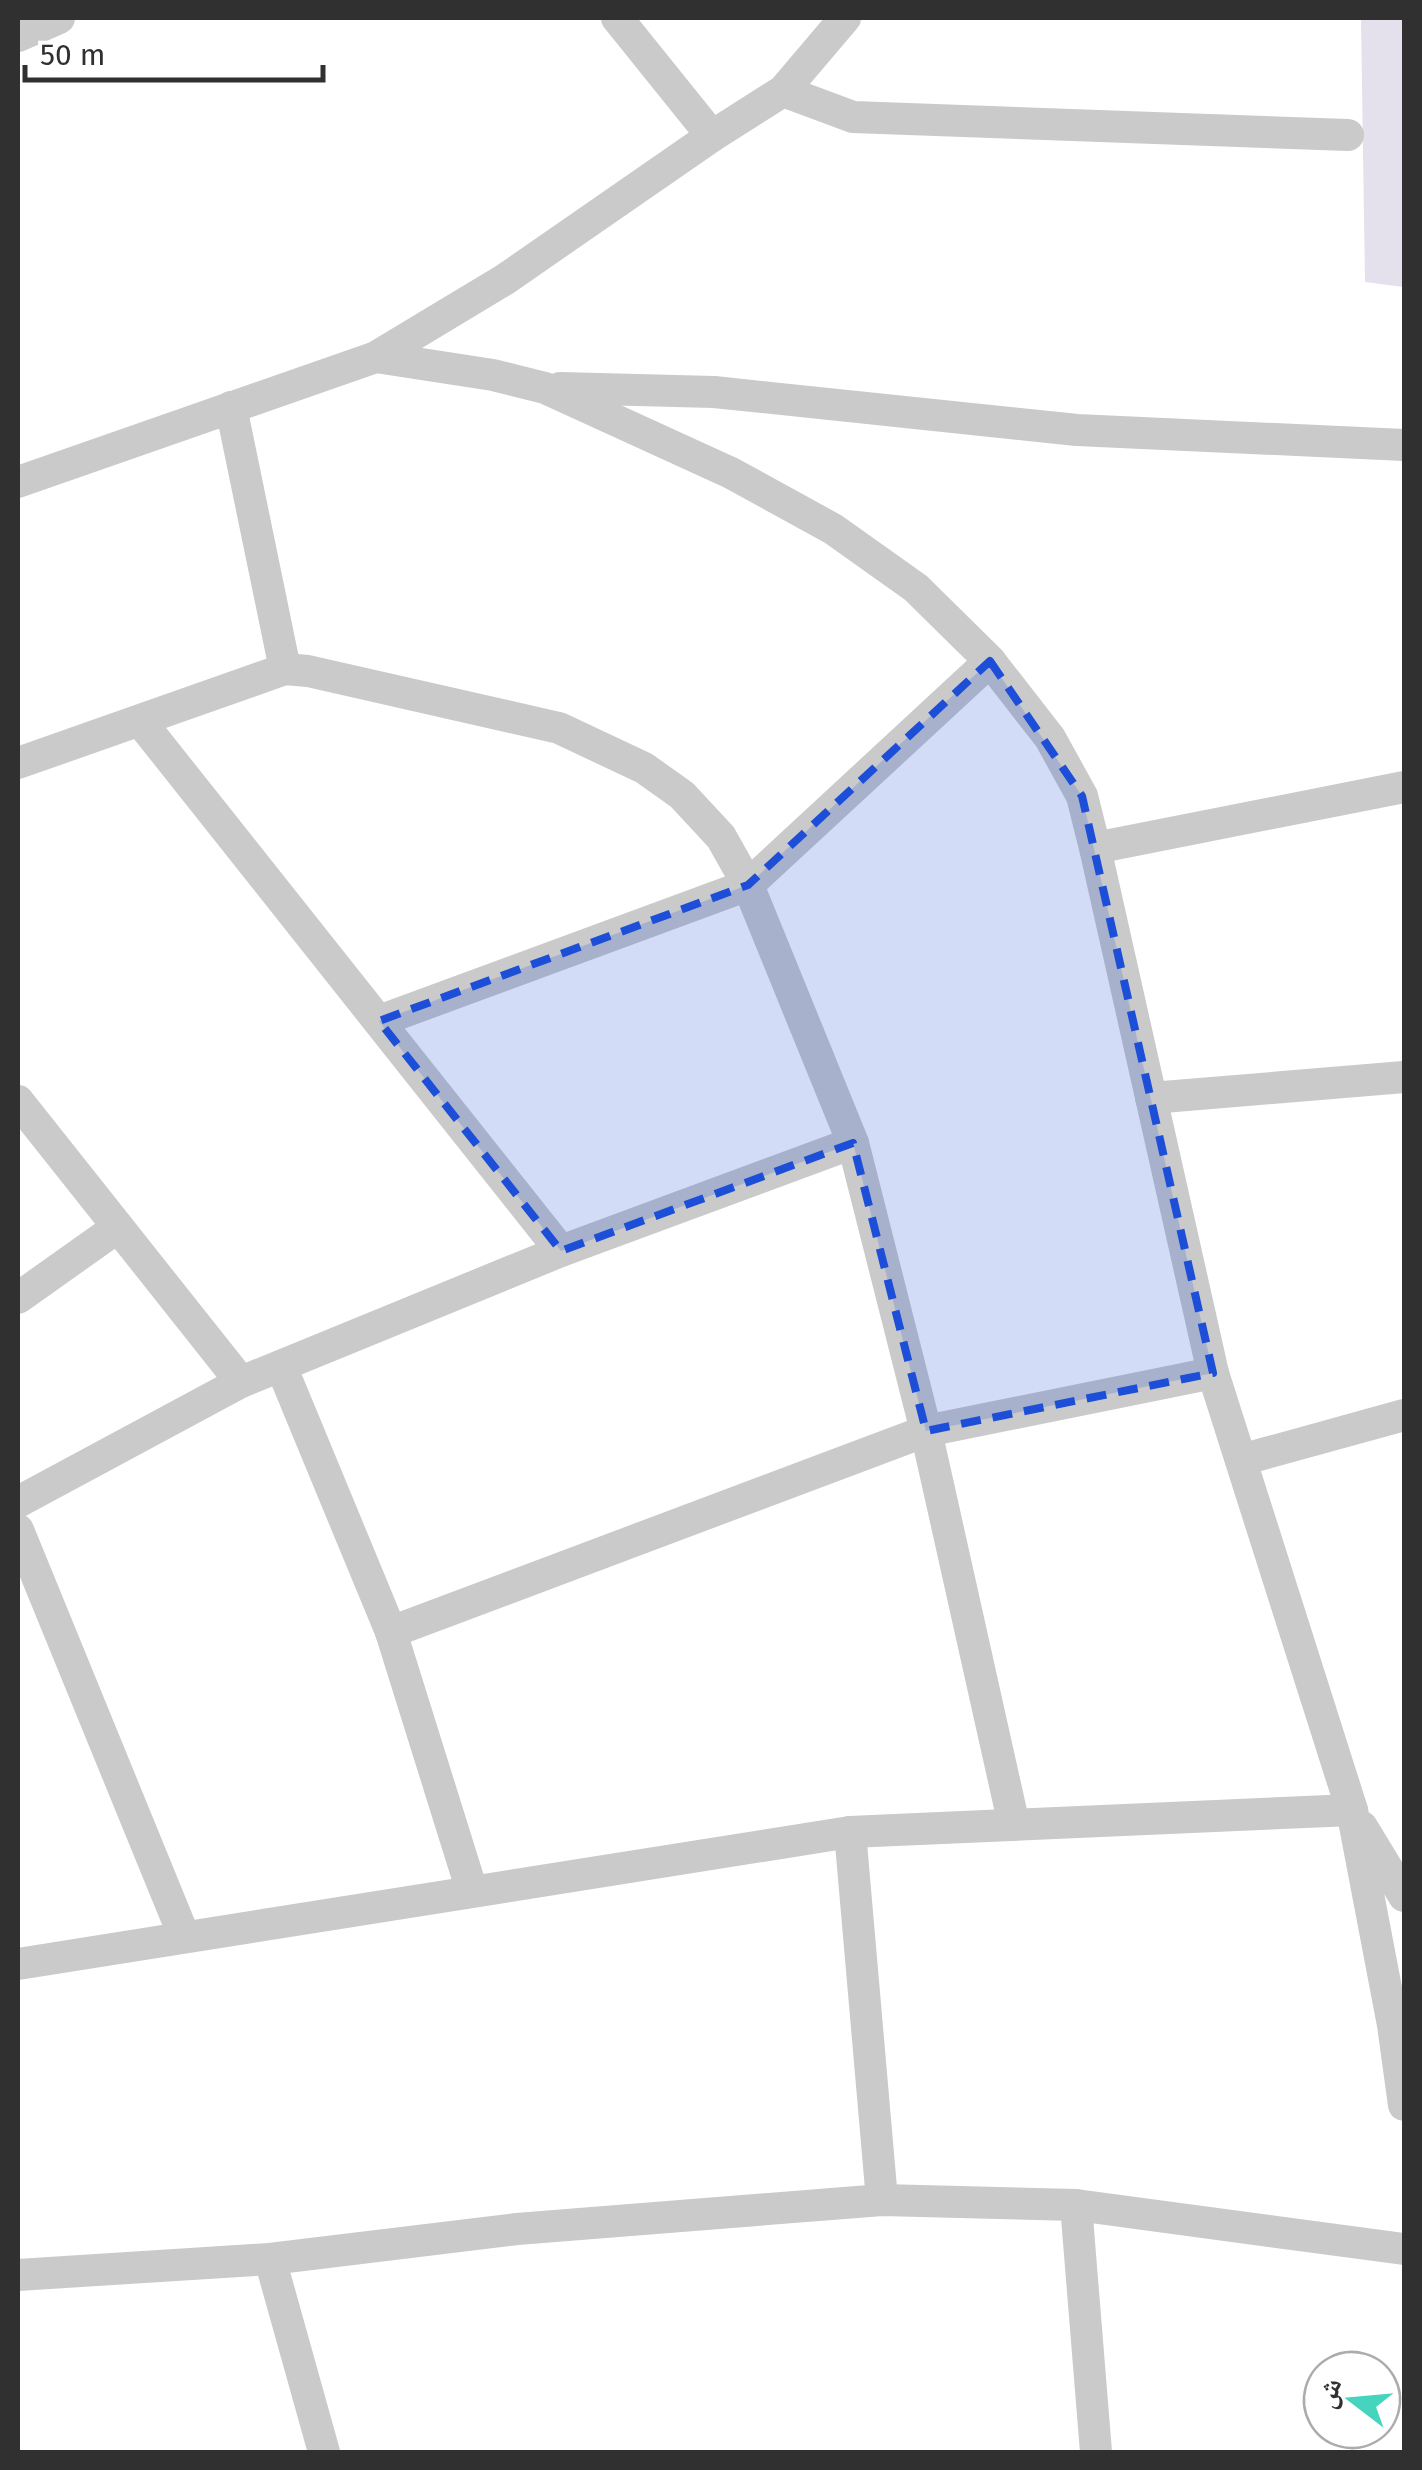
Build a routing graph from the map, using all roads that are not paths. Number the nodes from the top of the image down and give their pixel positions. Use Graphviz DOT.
graph roads {
  1 [pos="59,18"];
  2 [pos="617,18"];
  3 [pos="844,18"];
  4 [pos="18,36"];
  5 [pos="784,92"];
  6 [pos="1348,135"];
  7 [pos="712,136"];
  8 [pos="376,356"];
  9 [pos="545,388"];
  10 [pos="231,407"];
  11 [pos="1404,445"];
  12 [pos="18,482"];
  13 [pos="990,660"];
  14 [pos="286,669"];
  15 [pos="141,722"];
  16 [pos="18,763"];
  17 [pos="1404,787"];
  18 [pos="1095,848"];
  19 [pos="748,885"];
  20 [pos="379,1021"];
  21 [pos="1404,1077"];
  22 [pos="1152,1098"];
  23 [pos="18,1101"];
  24 [pos="854,1143"];
  25 [pos="118,1227"];
  26 [pos="561,1251"];
  27 [pos="18,1298"];
  28 [pos="281,1366"];
  29 [pos="1213,1373"];
  30 [pos="241,1382"];
  31 [pos="1404,1415"];
  32 [pos="926,1432"];
  33 [pos="1241,1460"];
  34 [pos="18,1502"];
  35 [pos="18,1530"];
  36 [pos="391,1632"];
  37 [pos="1352,1810"];
  38 [pos="1014,1826"];
  39 [pos="850,1832"];
  40 [pos="472,1891"];
  41 [pos="1404,1896"];
  42 [pos="184,1936"];
  43 [pos="18,1964"];
  44 [pos="1404,2105"];
  45 [pos="882,2200"];
  46 [pos="1076,2205"];
  47 [pos="1404,2249"];
  48 [pos="270,2260"];
  49 [pos="18,2275"];
  50 [pos="324,2452"];
  51 [pos="1096,2452"];
  1 -- 4 [label="street"];
  2 -- 7 [label="street"];
  3 -- 5 [label="street"];
  5 -- 6 [label="street"];
  5 -- 7 [label="street"];
  7 -- 8 [label="street"];
  8 -- 9 [label="street"];
  8 -- 10 [label="street"];
  9 -- 11 [label="street"];
  9 -- 13 [label="street"];
  10 -- 12 [label="street"];
  10 -- 14 [label="street"];
  13 -- 18 [label="street"];
  13 -- 19 [label="street"];
  14 -- 15 [label="street"];
  14 -- 19 [label="street"];
  15 -- 16 [label="street"];
  15 -- 20 [label="street"];
  17 -- 18 [label="street"];
  18 -- 22 [label="street"];
  19 -- 20 [label="street"];
  19 -- 24 [label="street"];
  20 -- 26 [label="street"];
  21 -- 22 [label="street"];
  22 -- 29 [label="street"];
  23 -- 25 [label="street"];
  24 -- 26 [label="street"];
  24 -- 32 [label="street"];
  25 -- 27 [label="street"];
  25 -- 30 [label="street"];
  26 -- 28 [label="street"];
  28 -- 30 [label="street"];
  28 -- 36 [label="street"];
  29 -- 32 [label="street"];
  29 -- 33 [label="street"];
  30 -- 34 [label="street"];
  31 -- 33 [label="street"];
  32 -- 36 [label="street"];
  32 -- 38 [label="street"];
  33 -- 37 [label="street"];
  35 -- 42 [label="street"];
  36 -- 40 [label="street"];
  37 -- 38 [label="street"];
  37 -- 41 [label="street"];
  37 -- 44 [label="street"];
  38 -- 39 [label="street"];
  39 -- 40 [label="street"];
  39 -- 45 [label="street"];
  40 -- 42 [label="street"];
  42 -- 43 [label="street"];
  45 -- 46 [label="street"];
  45 -- 48 [label="street"];
  46 -- 47 [label="street"];
  46 -- 51 [label="street"];
  48 -- 49 [label="street"];
  48 -- 50 [label="street"];
}
